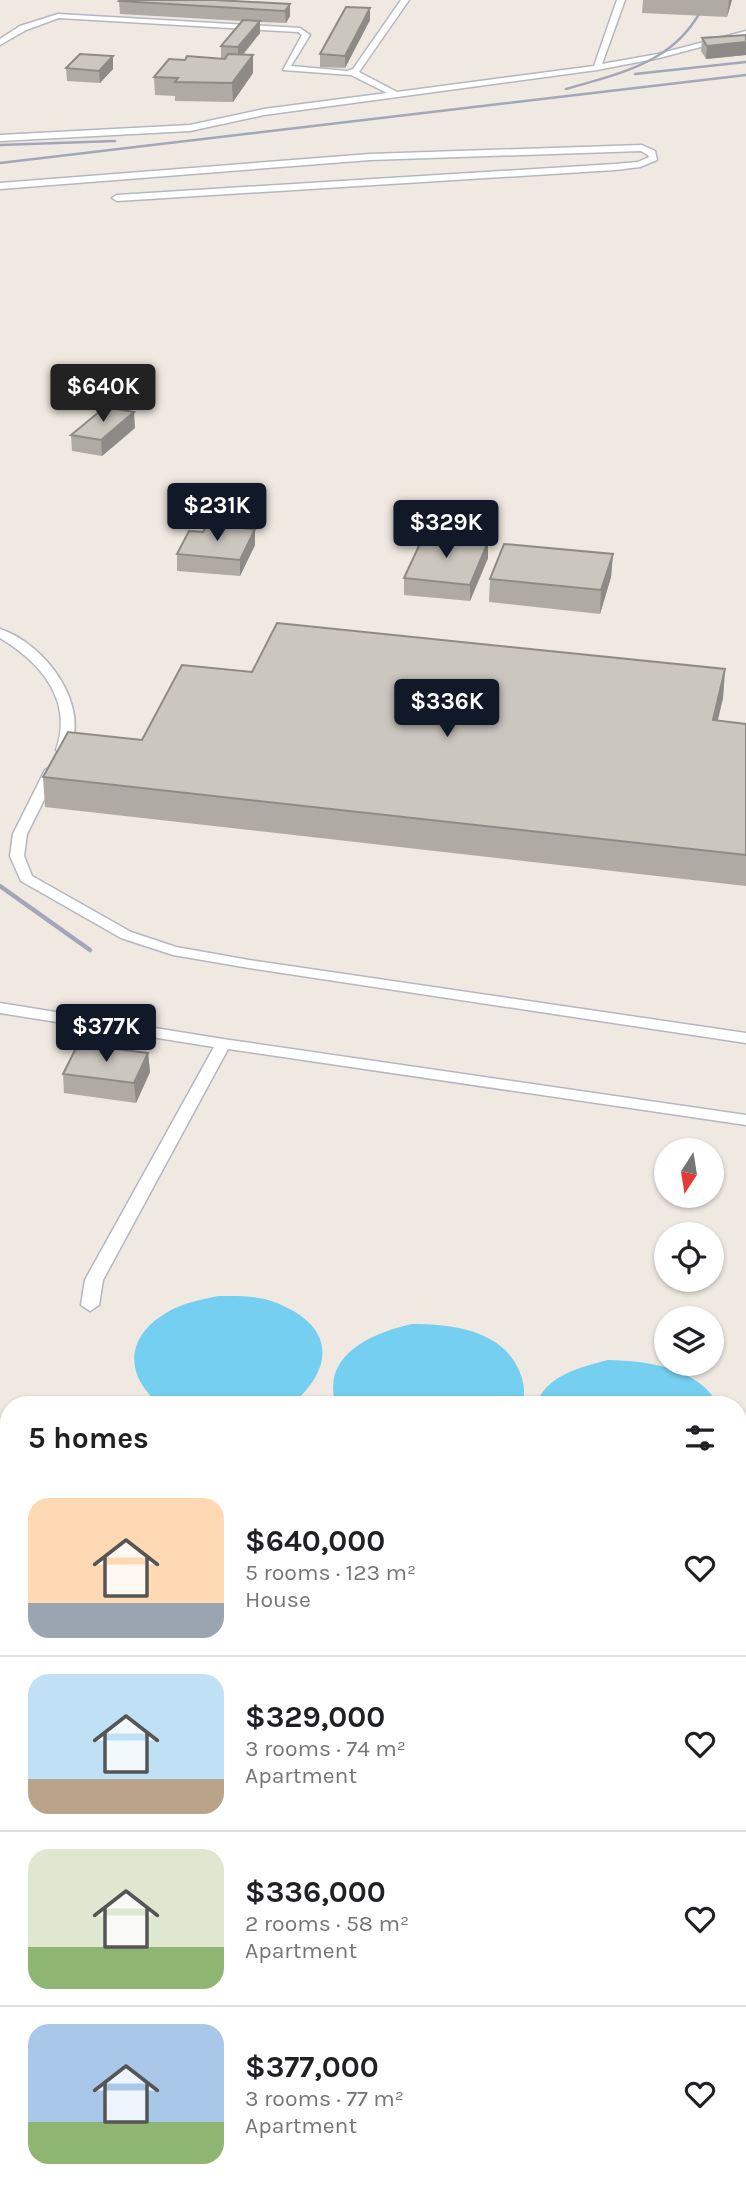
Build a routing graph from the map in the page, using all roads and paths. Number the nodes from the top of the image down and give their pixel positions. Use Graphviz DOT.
graph roads {
  1 [pos="405,0"];
  2 [pos="621,0"];
  3 [pos="746,33"];
  4 [pos="0,43"];
  5 [pos="597,68"];
  6 [pos="352,72"];
  7 [pos="395,94"];
  8 [pos="0,138"];
  9 [pos="0,186"];
  10 [pos="117,198"];
  11 [pos="0,634"];
  12 [pos="0,1008"];
  13 [pos="746,1038"];
  14 [pos="223,1044"];
  15 [pos="746,1120"];
  16 [pos="90,1306"];
  1 -- 6 [label="lane"];
  2 -- 5 [label="lane"];
  3 -- 5 [label="lane"];
  4 -- 6 [label="lane"];
  5 -- 7 [label="lane"];
  6 -- 7 [label="lane"];
  7 -- 8 [label="lane"];
  9 -- 10 [label="lane"];
  11 -- 13 [label="lane"];
  12 -- 14 [label="lane"];
  14 -- 15 [label="lane"];
  14 -- 16 [label="lane"];
}
